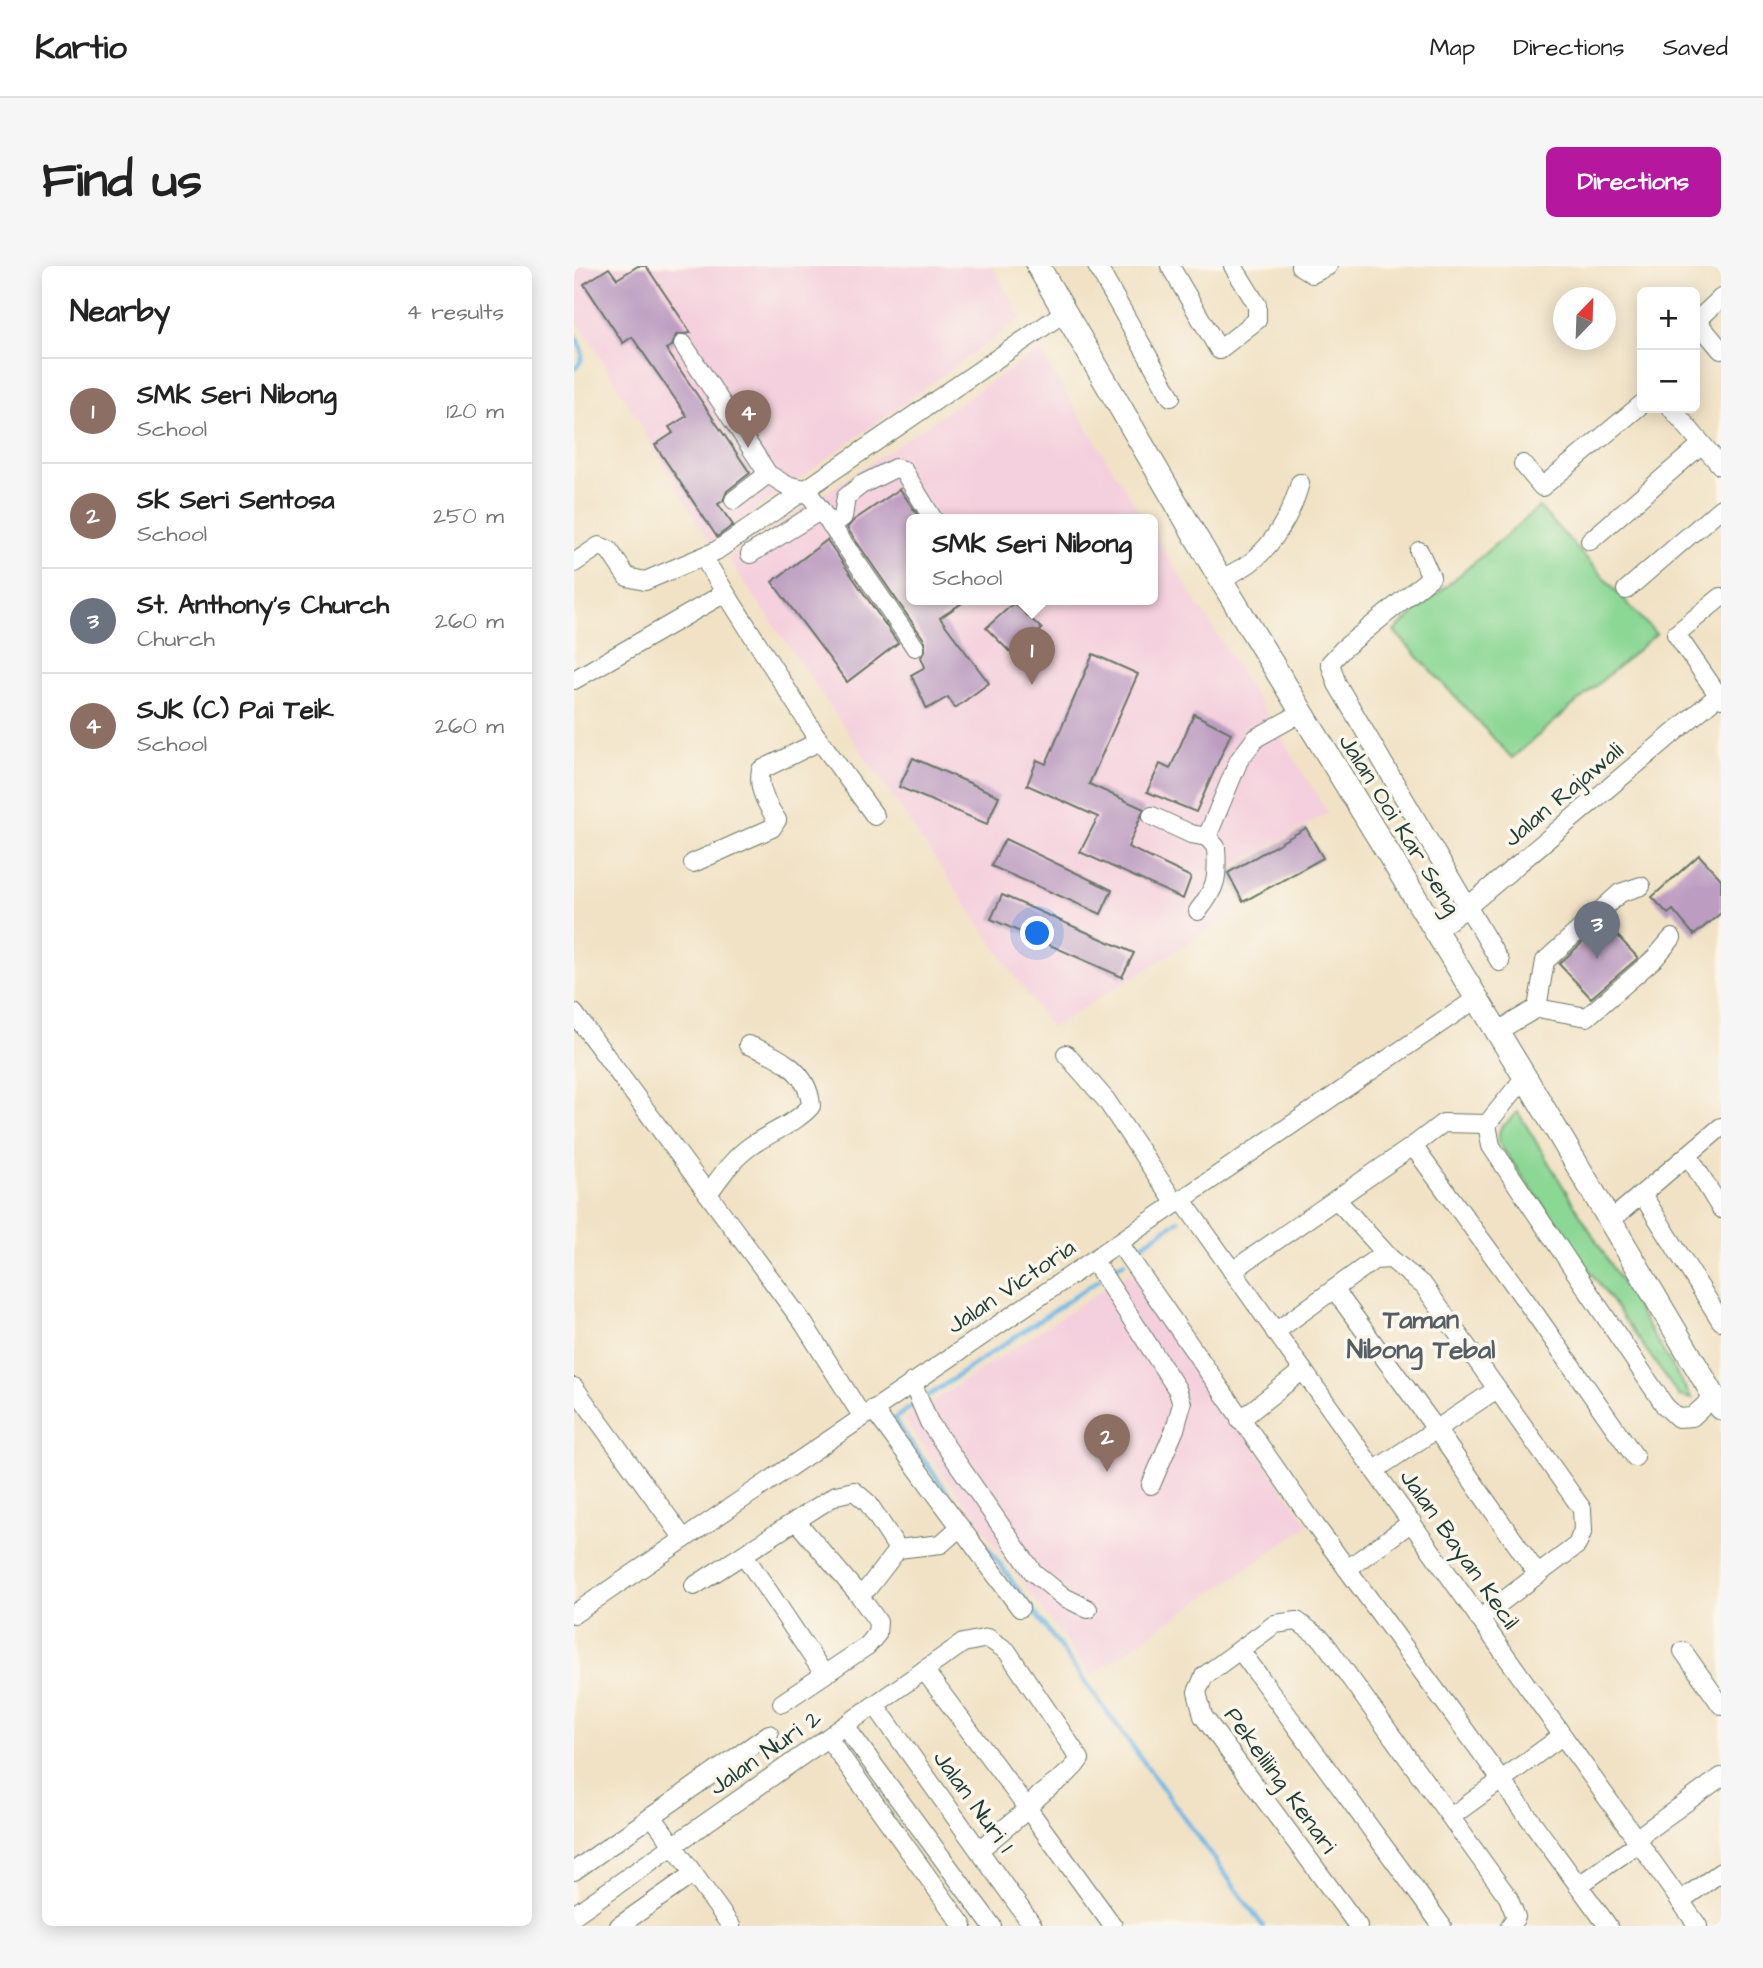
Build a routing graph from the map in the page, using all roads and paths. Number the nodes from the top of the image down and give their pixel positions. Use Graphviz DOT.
graph roads {
  1 [pos="1038,266"];
  2 [pos="1097,266"];
  3 [pos="1170,266"];
  4 [pos="1233,266"];
  5 [pos="1300,266"];
  6 [pos="1328,266"];
  7 [pos="1721,298"];
  8 [pos="1065,312"];
  9 [pos="682,344"];
  10 [pos="1721,350"];
  11 [pos="1171,397"];
  12 [pos="1637,408"];
  13 [pos="1675,413"];
  14 [pos="1702,444"];
  15 [pos="1523,464"];
  16 [pos="1721,466"];
  17 [pos="768,474"];
  18 [pos="1300,484"];
  19 [pos="806,489"];
  20 [pos="734,500"];
  21 [pos="821,510"];
  22 [pos="930,514"];
  23 [pos="1719,514"];
  24 [pos="831,526"];
  25 [pos="1590,541"];
  26 [pos="1419,551"];
  27 [pos="750,554"];
  28 [pos="703,557"];
  29 [pos="574,563"];
  30 [pos="1221,580"];
  31 [pos="1626,590"];
  32 [pos="725,593"];
  33 [pos="1721,597"];
  34 [pos="915,647"];
  35 [pos="574,680"];
  36 [pos="1720,696"];
  37 [pos="1301,713"];
  38 [pos="820,741"];
  39 [pos="876,816"];
  40 [pos="1152,816"];
  41 [pos="1207,837"];
  42 [pos="693,863"];
  43 [pos="1641,886"];
  44 [pos="1466,908"];
  45 [pos="1198,912"];
  46 [pos="1435,931"];
  47 [pos="1672,938"];
  48 [pos="1500,962"];
  49 [pos="1476,999"];
  50 [pos="1537,1008"];
  51 [pos="574,1013"];
  52 [pos="1496,1032"];
  53 [pos="748,1045"];
  54 [pos="1066,1054"];
  55 [pos="1525,1077"];
  56 [pos="1487,1124"];
  57 [pos="1721,1127"];
  58 [pos="1413,1146"];
  59 [pos="1688,1155"];
  60 [pos="708,1194"];
  61 [pos="1642,1194"];
  62 [pos="1336,1199"];
  63 [pos="1179,1202"];
  64 [pos="1721,1209"];
  65 [pos="1611,1220"];
  66 [pos="1119,1243"];
  67 [pos="1391,1259"];
  68 [pos="1100,1271"];
  69 [pos="1232,1271"];
  70 [pos="1334,1289"];
  71 [pos="1721,1321"];
  72 [pos="1275,1332"];
  73 [pos="1303,1370"];
  74 [pos="574,1387"];
  75 [pos="1497,1389"];
  76 [pos="917,1395"];
  77 [pos="1718,1402"];
  78 [pos="867,1413"];
  79 [pos="1240,1420"];
  80 [pos="1436,1429"];
  81 [pos="1634,1457"];
  82 [pos="1375,1470"];
  83 [pos="1152,1485"];
  84 [pos="797,1522"];
  85 [pos="1412,1522"];
  86 [pos="960,1528"];
  87 [pos="684,1539"];
  88 [pos="898,1549"];
  89 [pos="744,1555"];
  90 [pos="1347,1569"];
  91 [pos="1538,1575"];
  92 [pos="695,1586"];
  93 [pos="859,1595"];
  94 [pos="1020,1608"];
  95 [pos="1088,1609"];
  96 [pos="574,1614"];
  97 [pos="1479,1619"];
  98 [pos="1240,1650"];
  99 [pos="1683,1651"];
  100 [pos="924,1671"];
  101 [pos="824,1674"];
  102 [pos="782,1703"];
  103 [pos="875,1705"];
  104 [pos="1721,1705"];
  105 [pos="845,1726"];
  106 [pos="769,1734"];
  107 [pos="1562,1736"];
  108 [pos="828,1738"];
  109 [pos="1721,1777"];
  110 [pos="1501,1780"];
  111 [pos="1028,1809"];
  112 [pos="652,1816"];
  113 [pos="1452,1816"];
  114 [pos="1637,1841"];
  115 [pos="673,1845"];
  116 [pos="979,1850"];
  117 [pos="574,1871"];
  118 [pos="1721,1872"];
  119 [pos="694,1874"];
  120 [pos="1578,1886"];
  121 [pos="1680,1901"];
  122 [pos="574,1915"];
  123 [pos="619,1926"];
  124 [pos="731,1926"];
  125 [pos="962,1926"];
  126 [pos="992,1926"];
  127 [pos="1033,1926"];
  128 [pos="1113,1926"];
  129 [pos="1359,1926"];
  130 [pos="1442,1926"];
  131 [pos="1510,1926"];
  132 [pos="1608,1926"];
  133 [pos="1698,1926"];
  1 -- 8 [label="main road, Jalan Ooi Kar Seng"];
  2 -- 11 [label="street"];
  3 -- 4 [label="street"];
  5 -- 6 [label="street"];
  7 -- 10 [label="street"];
  8 -- 19 [label="street"];
  8 -- 30 [label="main road, Jalan Ooi Kar Seng"];
  9 -- 17 [label="street"];
  12 -- 15 [label="street"];
  13 -- 14 [label="street"];
  14 -- 16 [label="street"];
  14 -- 25 [label="street"];
  17 -- 19 [label="street"];
  17 -- 20 [label="street"];
  18 -- 30 [label="street"];
  19 -- 21 [label="street"];
  19 -- 28 [label="street"];
  21 -- 24 [label="street"];
  21 -- 27 [label="street"];
  22 -- 24 [label="street"];
  23 -- 31 [label="street"];
  24 -- 34 [label="street"];
  26 -- 44 [label="street, Jalan Ooi Kar Seng"];
  28 -- 29 [label="street"];
  28 -- 32 [label="street"];
  30 -- 37 [label="main road, Jalan Ooi Kar Seng"];
  32 -- 35 [label="street"];
  32 -- 38 [label="street"];
  33 -- 36 [label="street"];
  36 -- 44 [label="street, Jalan Rajawali"];
  37 -- 41 [label="street"];
  37 -- 46 [label="main road, Jalan Ooi Kar Seng"];
  38 -- 39 [label="street"];
  38 -- 42 [label="street"];
  40 -- 41 [label="street"];
  41 -- 45 [label="street"];
  43 -- 50 [label="street"];
  44 -- 46 [label="street, Jalan Rajawali"];
  44 -- 48 [label="street, Jalan Ooi Kar Seng"];
  46 -- 49 [label="main road, Jalan Ooi Kar Seng"];
  47 -- 50 [label="street"];
  49 -- 52 [label="main road, Jalan Ooi Kar Seng"];
  49 -- 63 [label="street, Jalan Victoria"];
  50 -- 52 [label="street"];
  51 -- 60 [label="street"];
  52 -- 55 [label="main road, Jalan Ooi Kar Seng"];
  53 -- 60 [label="street"];
  54 -- 63 [label="street, Jalan Bayan Kecil"];
  55 -- 56 [label="street"];
  55 -- 65 [label="main road, Jalan Ooi Kar Seng"];
  56 -- 58 [label="street"];
  56 -- 77 [label="street"];
  57 -- 59 [label="street"];
  58 -- 62 [label="street"];
  58 -- 81 [label="street"];
  59 -- 61 [label="street"];
  59 -- 64 [label="street"];
  60 -- 78 [label="street"];
  61 -- 65 [label="street"];
  61 -- 71 [label="street"];
  62 -- 67 [label="street"];
  62 -- 69 [label="street"];
  63 -- 66 [label="street, Jalan Victoria"];
  63 -- 69 [label="street, Jalan Bayan Kecil"];
  65 -- 77 [label="main road, Jalan Ooi Kar Seng"];
  66 -- 68 [label="street, Jalan Victoria"];
  66 -- 79 [label="street"];
  67 -- 70 [label="street"];
  67 -- 75 [label="street"];
  68 -- 76 [label="street, Jalan Victoria"];
  68 -- 83 [label="street"];
  69 -- 72 [label="street, Jalan Bayan Kecil"];
  70 -- 72 [label="street"];
  70 -- 80 [label="street"];
  72 -- 73 [label="street, Jalan Bayan Kecil"];
  73 -- 79 [label="street"];
  73 -- 82 [label="street, Jalan Bayan Kecil"];
  74 -- 87 [label="street"];
  75 -- 80 [label="street"];
  75 -- 91 [label="street"];
  76 -- 78 [label="street, Jalan Victoria"];
  76 -- 95 [label="street"];
  78 -- 86 [label="street"];
  78 -- 87 [label="street, Jalan Victoria"];
  79 -- 90 [label="street"];
  80 -- 82 [label="street"];
  80 -- 91 [label="street"];
  82 -- 85 [label="street, Jalan Bayan Kecil"];
  84 -- 88 [label="street"];
  84 -- 89 [label="street"];
  84 -- 93 [label="street"];
  85 -- 90 [label="street"];
  85 -- 97 [label="street, Jalan Bayan Kecil"];
  86 -- 88 [label="street"];
  86 -- 94 [label="street"];
  87 -- 96 [label="street, Jalan Victoria"];
  88 -- 93 [label="street"];
  89 -- 92 [label="street"];
  89 -- 101 [label="street"];
  90 -- 110 [label="street"];
  91 -- 97 [label="street"];
  93 -- 101 [label="street"];
  97 -- 107 [label="street, Jalan Bayan Kecil"];
  98 -- 113 [label="street, Pekeliling Kenari"];
  98 -- 129 [label="street, Pekeliling Kenari"];
  98 -- 130 [label="street"];
  99 -- 104 [label="street"];
  100 -- 103 [label="street, Jalan Nuri 2"];
  100 -- 111 [label="street"];
  100 -- 111 [label="street, Jalan Nuri 2"];
  101 -- 102 [label="street"];
  103 -- 105 [label="street, Jalan Nuri 2"];
  103 -- 116 [label="street, Jalan Nuri 1"];
  105 -- 108 [label="street, Jalan Nuri 2"];
  105 -- 126 [label="street"];
  106 -- 112 [label="street, Jalan Nuri 2"];
  107 -- 110 [label="street"];
  107 -- 114 [label="street, Jalan Bayan Kecil"];
  108 -- 115 [label="street, Jalan Nuri 2"];
  108 -- 125 [label="street"];
  109 -- 114 [label="street"];
  110 -- 113 [label="street"];
  110 -- 120 [label="street"];
  111 -- 116 [label="street"];
  111 -- 128 [label="street"];
  112 -- 115 [label="street"];
  112 -- 117 [label="street, Jalan Nuri 2"];
  113 -- 131 [label="street, Pekeliling Kenari"];
  114 -- 120 [label="street"];
  114 -- 121 [label="street, Jalan Bayan Kecil"];
  115 -- 119 [label="street"];
  115 -- 122 [label="street, Jalan Nuri 2"];
  116 -- 127 [label="street, Jalan Nuri 1"];
  118 -- 121 [label="street"];
  119 -- 123 [label="street"];
  119 -- 124 [label="street"];
  120 -- 132 [label="street"];
  121 -- 133 [label="street, Jalan Bayan Kecil"];
}
